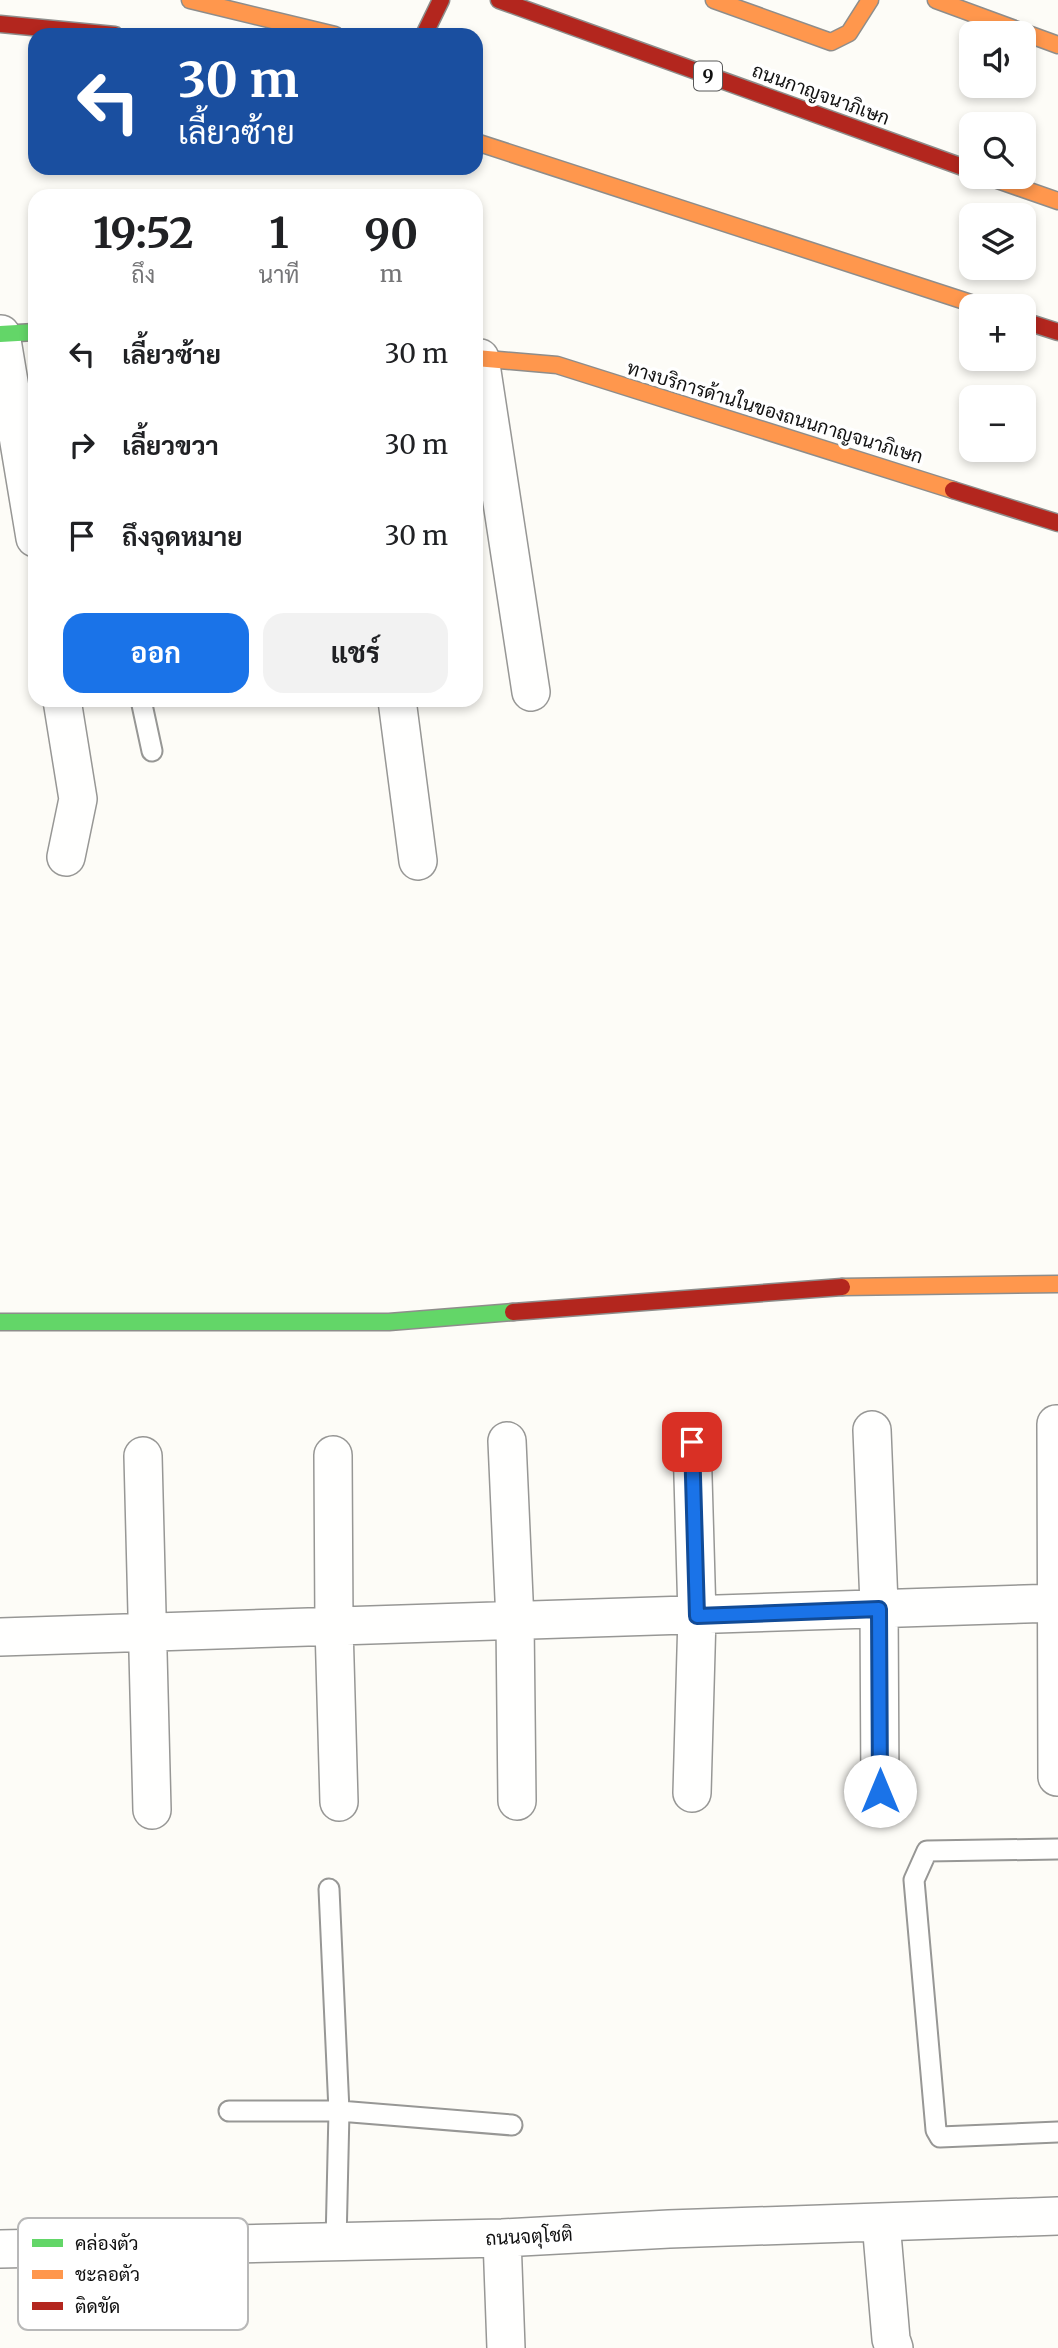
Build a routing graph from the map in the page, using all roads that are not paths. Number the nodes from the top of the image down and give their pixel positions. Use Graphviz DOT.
graph roads {
  1 [pos="190,0"];
  2 [pos="441,0"];
  3 [pos="499,0"];
  4 [pos="714,0"];
  5 [pos="870,0"];
  6 [pos="936,0"];
  7 [pos="0,24"];
  8 [pos="42,28"];
  9 [pos="306,28"];
  10 [pos="427,28"];
  11 [pos="1058,45"];
  12 [pos="483,144"];
  13 [pos="959,166"];
  14 [pos="1024,189"];
  15 [pos="1058,201"];
  16 [pos="959,299"];
  17 [pos="1036,325"];
  18 [pos="1058,332"];
  19 [pos="12,333"];
  20 [pos="483,358"];
  21 [pos="483,390"];
  22 [pos="28,476"];
  23 [pos="1058,523"];
  24 [pos="531,692"];
  25 [pos="63,707"];
  26 [pos="143,707"];
  27 [pos="398,707"];
  28 [pos="152,751"];
  29 [pos="66,857"];
  30 [pos="418,861"];
  31 [pos="1058,1284"];
  32 [pos="0,1322"];
  33 [pos="1056,1424"];
  34 [pos="872,1430"];
  35 [pos="507,1441"];
  36 [pos="692,1442"];
  37 [pos="333,1454"];
  38 [pos="143,1456"];
  39 [pos="1057,1603"];
  40 [pos="879,1609"];
  41 [pos="697,1616"];
  42 [pos="515,1621"];
  43 [pos="334,1626"];
  44 [pos="146,1631"];
  45 [pos="0,1637"];
  46 [pos="1057,1777"];
  47 [pos="880,1791"];
  48 [pos="692,1793"];
  49 [pos="517,1801"];
  50 [pos="339,1802"];
  51 [pos="152,1810"];
  52 [pos="1058,1849"];
  53 [pos="329,1889"];
  54 [pos="229,2110"];
  55 [pos="339,2111"];
  56 [pos="512,2125"];
  57 [pos="1058,2132"];
  58 [pos="1058,2216"];
  59 [pos="881,2222"];
  60 [pos="502,2238"];
  61 [pos="336,2243"];
  62 [pos="248,2245"];
  63 [pos="0,2249"];
  64 [pos="18,2249"];
  65 [pos="506,2348"];
  66 [pos="894,2348"];
  1 -- 9 [label="main road"];
  2 -- 10 [label="main road"];
  3 -- 13 [label="main road, ถนนกาญจนาภิเษก / 9"];
  4 -- 5 [label="main road"];
  6 -- 11 [label="main road"];
  7 -- 8 [label="main road"];
  12 -- 16 [label="main road"];
  14 -- 15 [label="main road"];
  17 -- 18 [label="main road"];
  19 -- 22 [label="street"];
  20 -- 23 [label="main road, ทางบริการด้านในของถนนกาญจนาภิเษก"];
  21 -- 24 [label="street"];
  25 -- 29 [label="street"];
  26 -- 28 [label="lane"];
  27 -- 30 [label="street"];
  31 -- 32 [label="main road"];
  33 -- 39 [label="street"];
  34 -- 40 [label="street"];
  35 -- 42 [label="street"];
  36 -- 41 [label="street"];
  37 -- 43 [label="street"];
  38 -- 44 [label="street"];
  39 -- 40 [label="street"];
  39 -- 46 [label="street"];
  40 -- 41 [label="street"];
  40 -- 47 [label="street"];
  41 -- 42 [label="street"];
  41 -- 48 [label="street"];
  42 -- 43 [label="street"];
  42 -- 49 [label="street"];
  43 -- 44 [label="street"];
  43 -- 50 [label="street"];
  44 -- 45 [label="street"];
  44 -- 51 [label="street"];
  52 -- 57 [label="lane"];
  53 -- 55 [label="lane"];
  54 -- 55 [label="lane"];
  55 -- 56 [label="lane"];
  55 -- 61 [label="lane"];
  58 -- 59 [label="street, ถนนจตุโชติ"];
  59 -- 60 [label="street, ถนนจตุโชติ"];
  59 -- 66 [label="street"];
  60 -- 61 [label="street, ถนนจตุโชติ"];
  60 -- 65 [label="street"];
  61 -- 62 [label="street, ถนนจตุโชติ"];
  63 -- 64 [label="street, ถนนจตุโชติ"];
}
